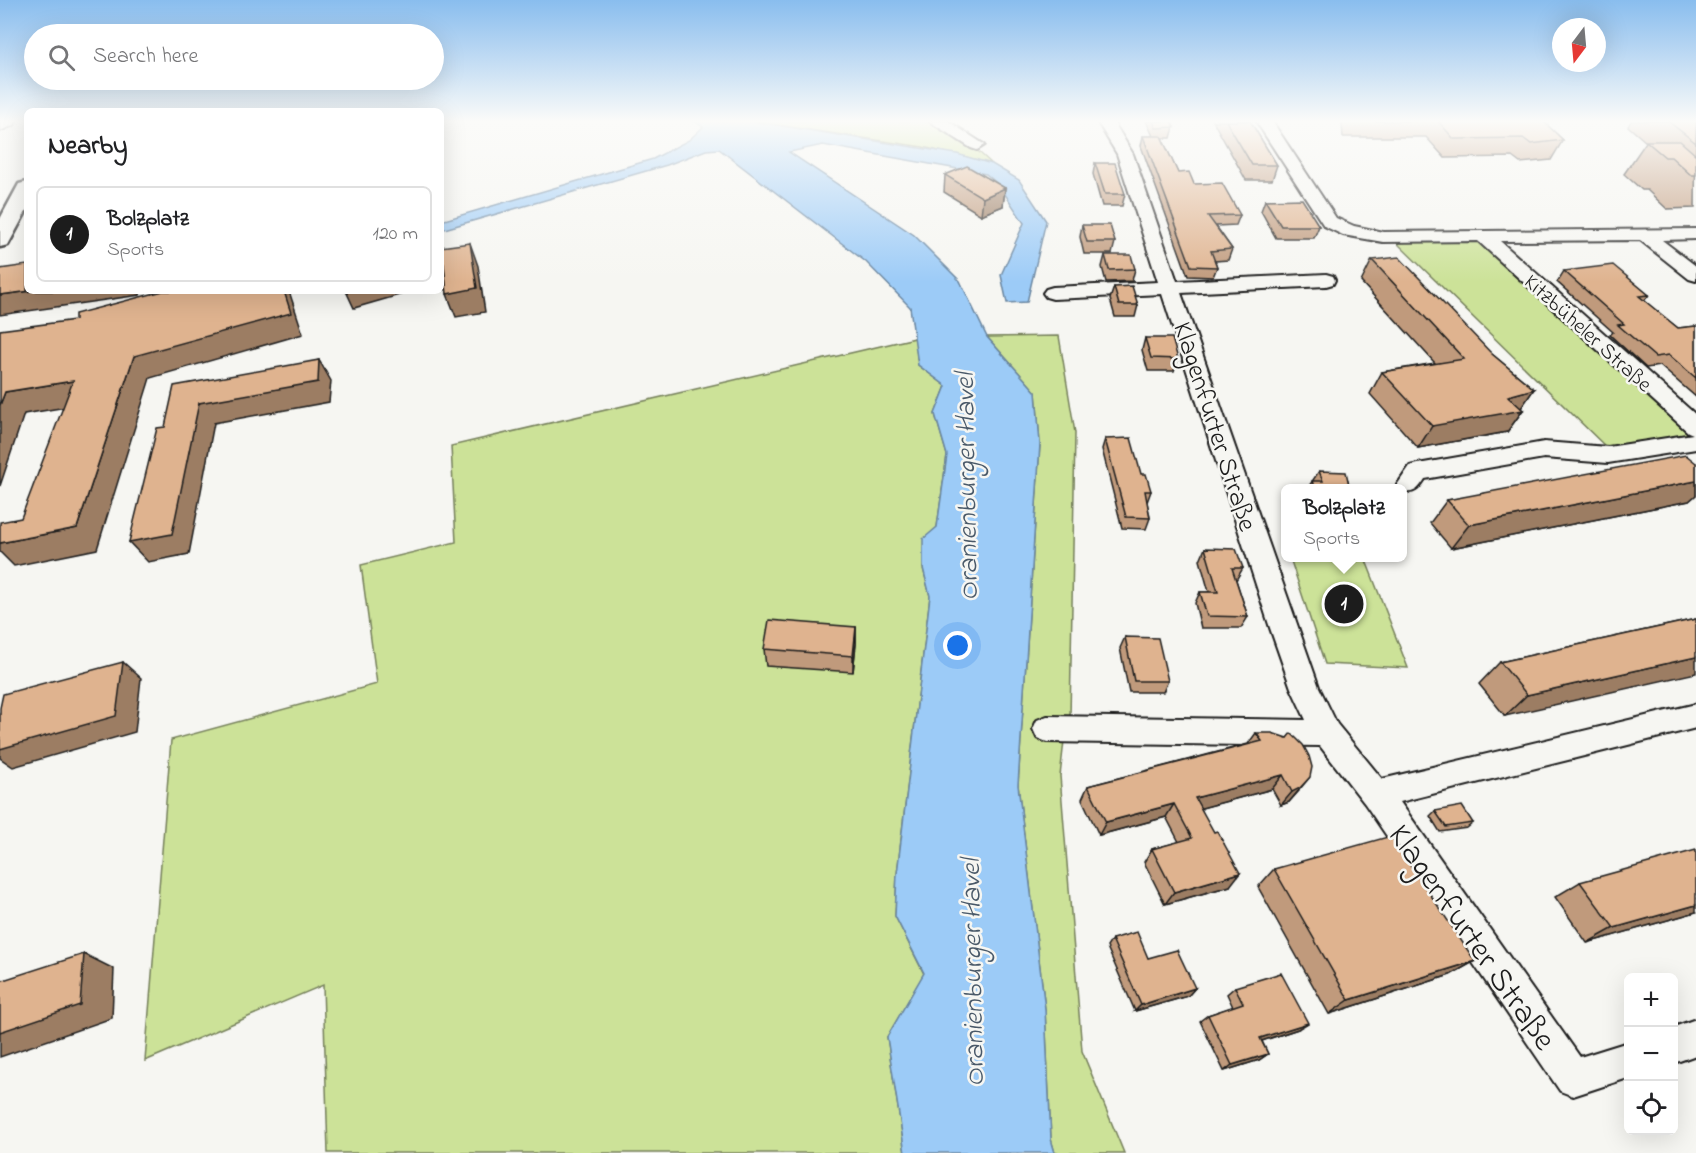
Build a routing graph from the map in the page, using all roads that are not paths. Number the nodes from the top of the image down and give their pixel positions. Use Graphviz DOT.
graph roads {
  1 [pos="1132,175"];
  2 [pos="1299,175"];
  3 [pos="24,195"];
  4 [pos="1696,234"];
  5 [pos="1645,235"];
  6 [pos="1483,236"];
  7 [pos="0,240"];
  8 [pos="1696,275"];
  9 [pos="1326,280"];
  10 [pos="1169,287"];
  11 [pos="1053,293"];
  12 [pos="1696,427"];
  13 [pos="1696,441"];
  14 [pos="1408,485"];
  15 [pos="1696,716"];
  16 [pos="1047,729"];
  17 [pos="1328,732"];
  18 [pos="1376,794"];
  19 [pos="1696,1038"];
  20 [pos="1678,1044"];
  21 [pos="1624,1062"];
  1 -- 10 [label="street, Klagenfurter Straße"];
  2 -- 6 [label="street"];
  3 -- 7 [label="main road"];
  4 -- 5 [label="street"];
  5 -- 6 [label="street"];
  5 -- 8 [label="street"];
  6 -- 12 [label="street, Kitzbüheler Straße"];
  9 -- 10 [label="street, Klagenfurter Straße"];
  10 -- 11 [label="street, Klagenfurter Straße"];
  10 -- 17 [label="street, Klagenfurter Straße"];
  13 -- 14 [label="street"];
  15 -- 18 [label="street, Klagenfurter Straße"];
  16 -- 17 [label="street"];
  17 -- 18 [label="street, Klagenfurter Straße"];
  18 -- 21 [label="street, Klagenfurter Straße"];
  19 -- 20 [label="street"];
}
